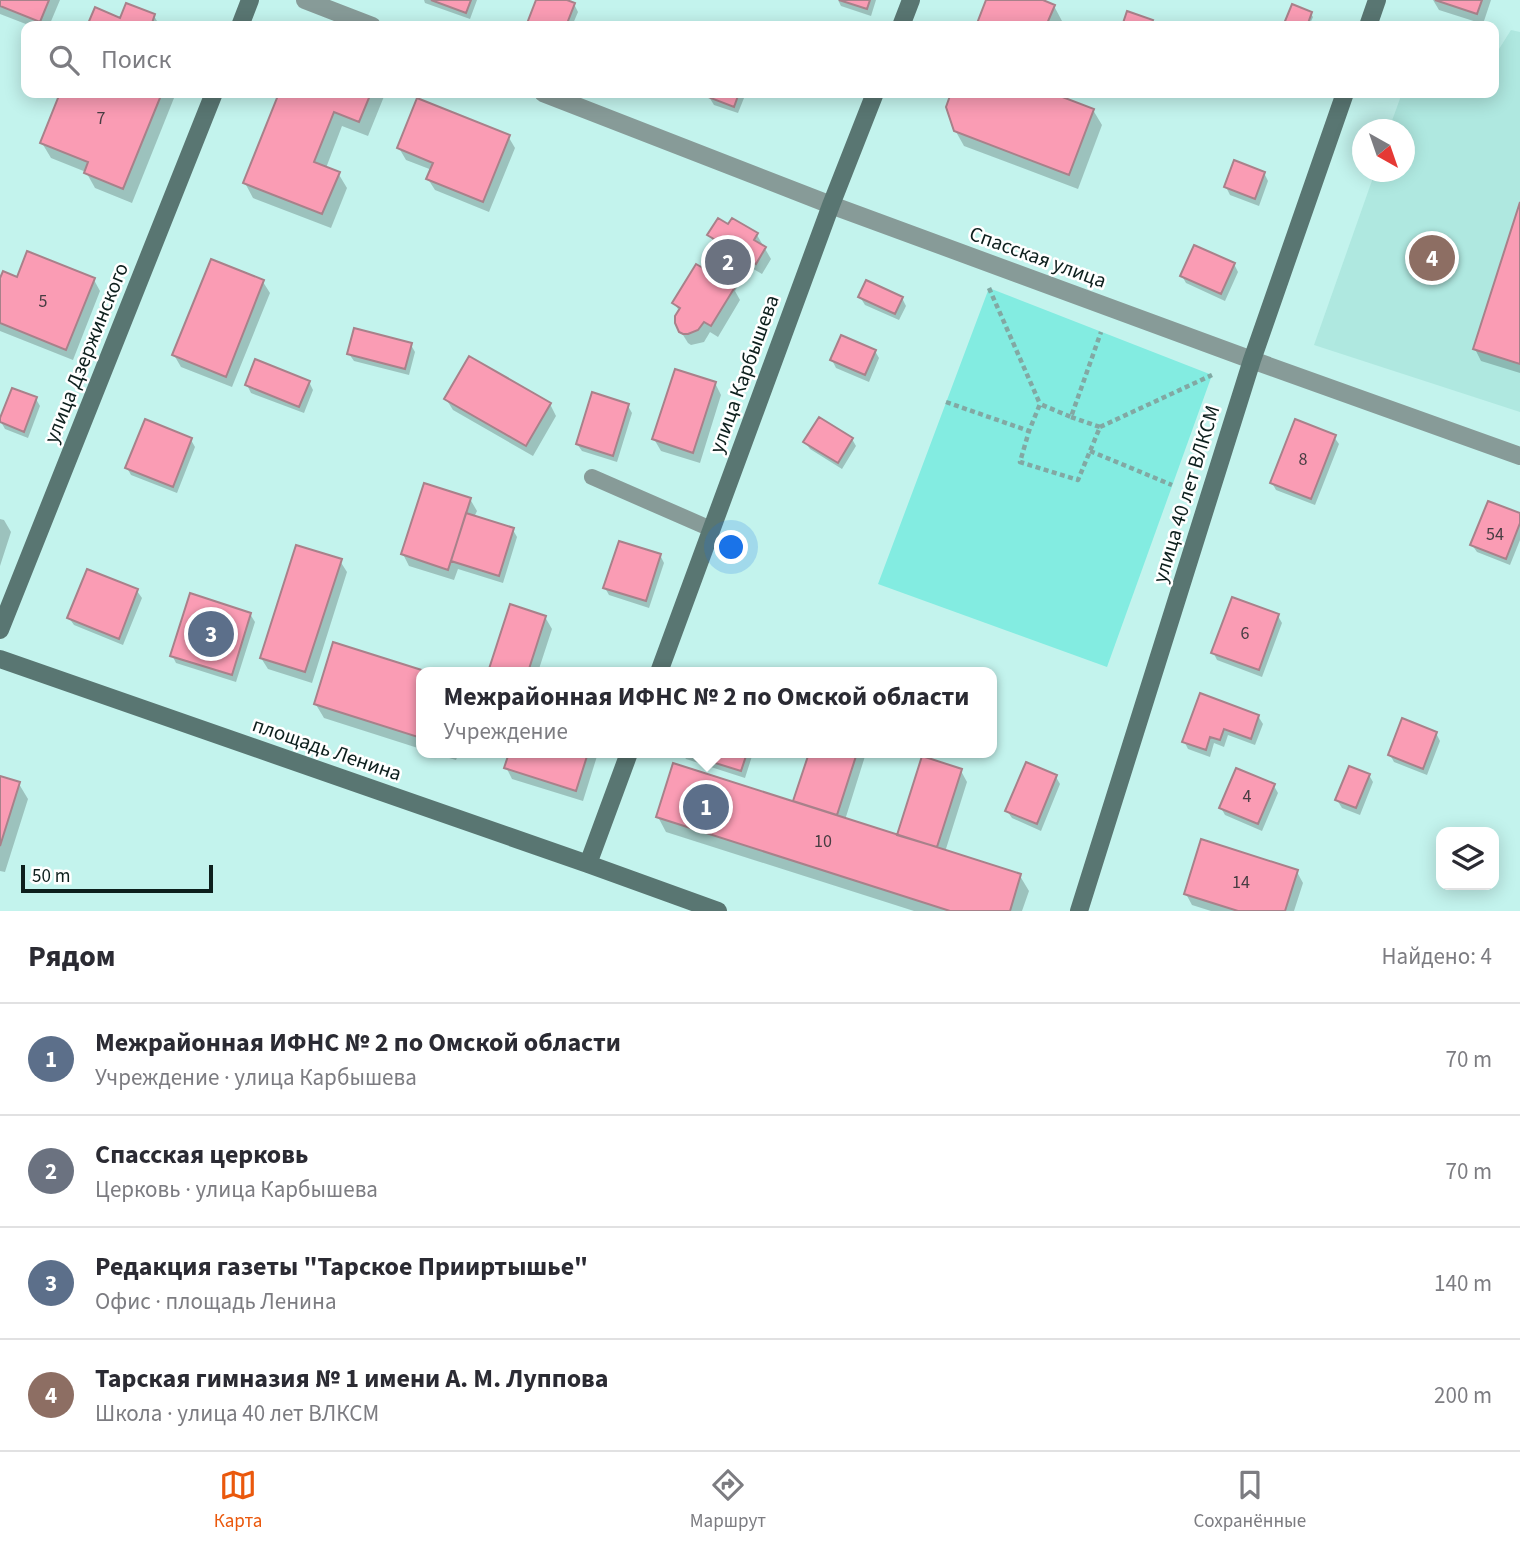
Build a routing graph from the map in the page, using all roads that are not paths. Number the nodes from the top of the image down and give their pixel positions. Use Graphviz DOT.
graph roads {
  1 [pos="250,0"];
  2 [pos="304,0"];
  3 [pos="911,0"];
  4 [pos="1377,0"];
  5 [pos="242,21"];
  6 [pos="359,21"];
  7 [pos="903,21"];
  8 [pos="1370,21"];
  9 [pos="212,98"];
  10 [pos="556,98"];
  11 [pos="873,98"];
  12 [pos="1343,98"];
  13 [pos="831,205"];
  14 [pos="1252,360"];
  15 [pos="1520,456"];
  16 [pos="592,477"];
  17 [pos="711,529"];
  18 [pos="0,630"];
  19 [pos="0,659"];
  20 [pos="661,667"];
  21 [pos="627,758"];
  22 [pos="588,864"];
  23 [pos="718,911"];
  24 [pos="1079,911"];
  1 -- 5 [label="street"];
  2 -- 6 [label="street"];
  3 -- 7 [label="street"];
  4 -- 8 [label="street"];
  9 -- 18 [label="street, улица Дзержинского"];
  10 -- 13 [label="street, Спасская улица"];
  11 -- 13 [label="street, улица Карбышева"];
  12 -- 14 [label="street, улица 40 лет ВЛКСМ"];
  13 -- 14 [label="street, Спасская улица"];
  13 -- 17 [label="street, улица Карбышева"];
  14 -- 15 [label="street, Спасская улица"];
  14 -- 24 [label="street, улица 40 лет ВЛКСМ"];
  16 -- 17 [label="lane"];
  17 -- 20 [label="street, улица Карбышева"];
  19 -- 22 [label="street, площадь Ленина"];
  21 -- 22 [label="street"];
  22 -- 23 [label="street, площадь Ленина"];
}
